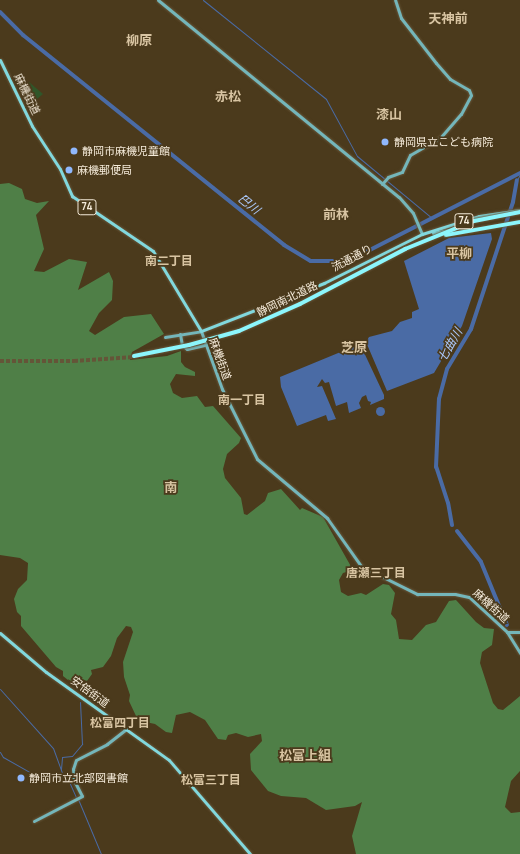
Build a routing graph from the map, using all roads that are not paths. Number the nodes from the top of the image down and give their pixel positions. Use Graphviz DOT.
graph roads {
  1 [pos="158,0"];
  2 [pos="395,0"];
  3 [pos="0,60"];
  4 [pos="383,182"];
  5 [pos="520,211"];
  6 [pos="520,223"];
  7 [pos="422,233"];
  8 [pos="441,236"];
  9 [pos="201,331"];
  10 [pos="180,334"];
  11 [pos="165,337"];
  12 [pos="205,345"];
  13 [pos="134,356"];
  14 [pos="507,632"];
  15 [pos="520,632"];
  16 [pos="0,633"];
  17 [pos="520,653"];
  18 [pos="126,729"];
  19 [pos="34,821"];
  20 [pos="250,854"];
  1 -- 4 [label="street"];
  2 -- 4 [label="street"];
  3 -- 9 [label="main road, 麻機街道 / 74"];
  4 -- 7 [label="street"];
  5 -- 7 [label="main road, 74"];
  5 -- 8 [label="highway, 74, bridge"];
  6 -- 7 [label="main road, 74, bridge"];
  6 -- 8 [label="highway, 74, bridge"];
  7 -- 9 [label="main road, 流通通り / 74"];
  8 -- 13 [label="highway, 静岡南北道路 / 74, bridge"];
  9 -- 10 [label="street"];
  9 -- 12 [label="street, 麻機街道"];
  10 -- 11 [label="street"];
  10 -- 12 [label="street"];
  12 -- 14 [label="street, 麻機街道"];
  14 -- 15 [label="street"];
  14 -- 17 [label="street, 麻機街道"];
  16 -- 18 [label="main road, 安倍街道"];
  18 -- 19 [label="street"];
  18 -- 20 [label="main road, 安倍街道"];
}
